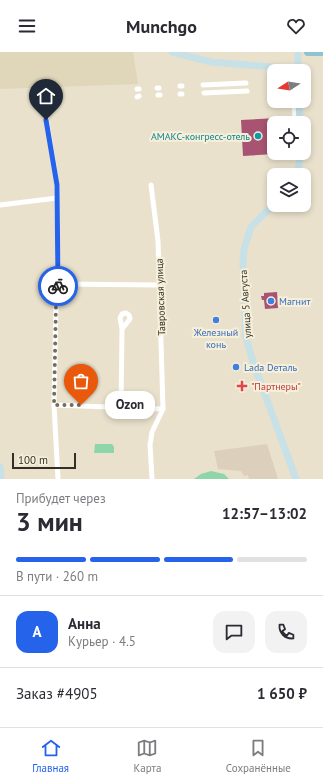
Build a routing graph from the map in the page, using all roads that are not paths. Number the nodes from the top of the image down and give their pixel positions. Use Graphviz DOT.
graph roads {
  1 [pos="172,52"];
  2 [pos="298,52"];
  3 [pos="308,52"];
  4 [pos="322,52"];
  5 [pos="298,64"];
  6 [pos="267,67"];
  7 [pos="246,83"];
  8 [pos="203,85"];
  9 [pos="247,90"];
  10 [pos="204,93"];
  11 [pos="45,110"];
  12 [pos="151,185"];
  13 [pos="57,198"];
  14 [pos="0,205"];
  15 [pos="267,211"];
  16 [pos="58,284"];
  17 [pos="159,285"];
  18 [pos="122,329"];
  19 [pos="54,405"];
  20 [pos="121,406"];
  21 [pos="163,409"];
  22 [pos="0,467"];
  23 [pos="1,479"];
  24 [pos="58,479"];
  25 [pos="152,479"];
  26 [pos="296,479"];
  1 -- 6 [label="street"];
  2 -- 5 [label="street"];
  3 -- 4 [label="main road"];
  7 -- 8 [label="street"];
  9 -- 10 [label="street"];
  11 -- 13 [label="street"];
  12 -- 17 [label="street, Тавровская улица"];
  13 -- 14 [label="street"];
  13 -- 16 [label="street"];
  15 -- 26 [label="street, улица 5 Августа"];
  16 -- 17 [label="street"];
  16 -- 19 [label="street"];
  17 -- 21 [label="street, Тавровская улица"];
  18 -- 20 [label="street"];
  19 -- 20 [label="street"];
  19 -- 24 [label="street"];
  20 -- 21 [label="street"];
  21 -- 25 [label="street"];
  22 -- 23 [label="street"];
}
